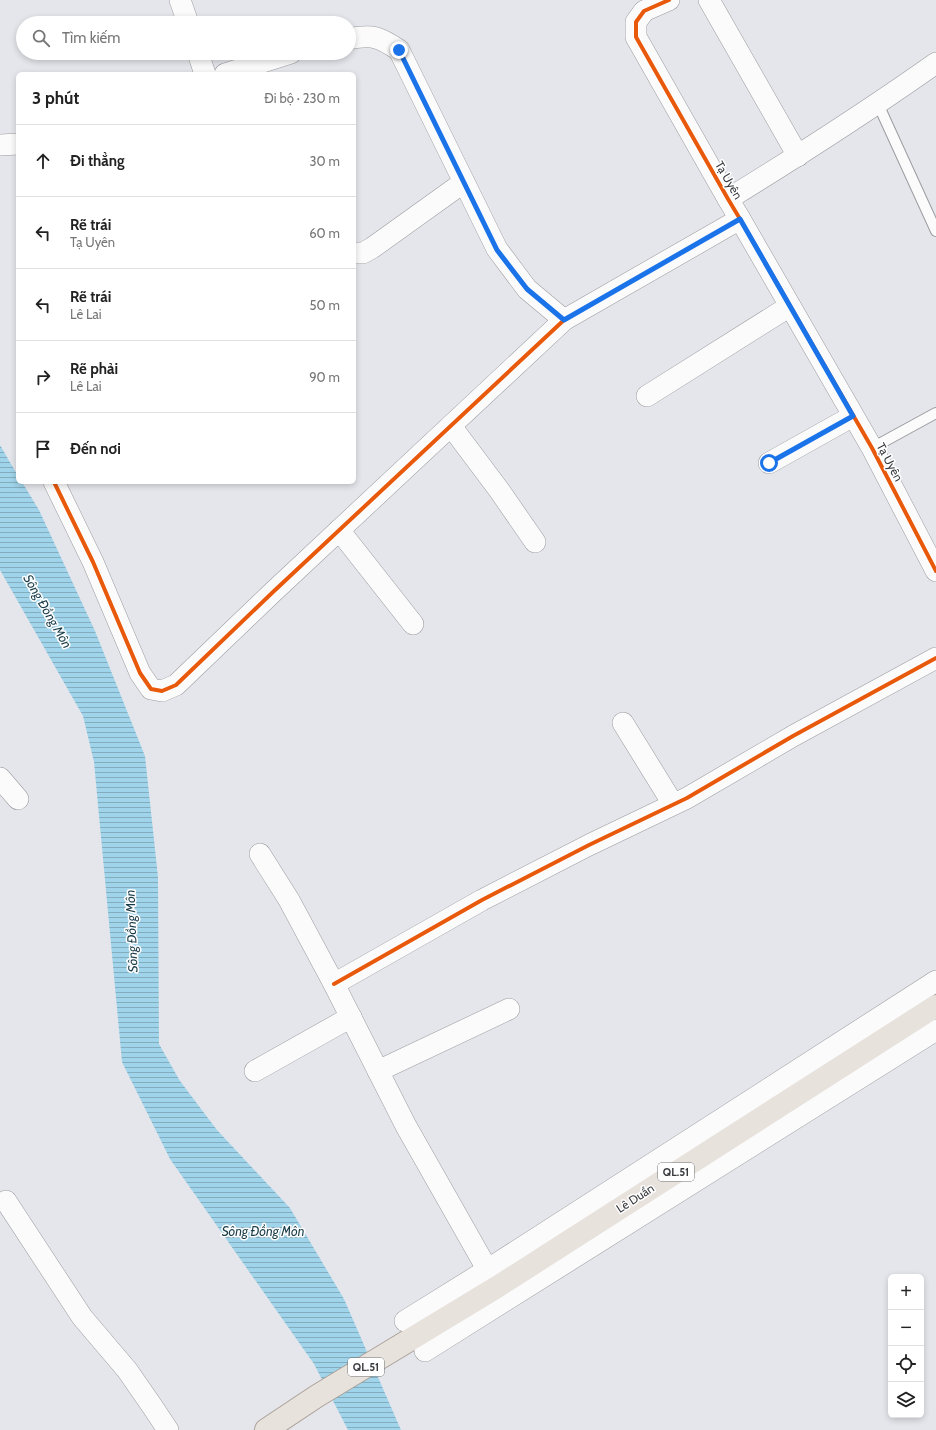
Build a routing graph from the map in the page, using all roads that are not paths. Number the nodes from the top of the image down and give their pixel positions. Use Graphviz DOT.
graph roads {
  1 [pos="180,0"];
  2 [pos="669,0"];
  3 [pos="709,0"];
  4 [pos="186,16"];
  5 [pos="356,38"];
  6 [pos="200,60"];
  7 [pos="269,60"];
  8 [pos="936,63"];
  9 [pos="204,72"];
  10 [pos="231,72"];
  11 [pos="878,104"];
  12 [pos="16,144"];
  13 [pos="0,145"];
  14 [pos="798,156"];
  15 [pos="464,182"];
  16 [pos="728,200"];
  17 [pos="740,219"];
  18 [pos="936,231"];
  19 [pos="356,253"];
  20 [pos="790,306"];
  21 [pos="564,320"];
  22 [pos="647,396"];
  23 [pos="936,413"];
  24 [pos="853,416"];
  25 [pos="451,426"];
  26 [pos="872,448"];
  27 [pos="769,463"];
  28 [pos="55,484"];
  29 [pos="339,530"];
  30 [pos="535,542"];
  31 [pos="936,571"];
  32 [pos="413,624"];
  33 [pos="936,658"];
  34 [pos="623,723"];
  35 [pos="0,778"];
  36 [pos="18,799"];
  37 [pos="673,804"];
  38 [pos="260,854"];
  39 [pos="936,981"];
  40 [pos="334,984"];
  41 [pos="936,1006"];
  42 [pos="509,1009"];
  43 [pos="351,1017"];
  44 [pos="936,1030"];
  45 [pos="255,1071"];
  46 [pos="378,1071"];
  47 [pos="6,1201"];
  48 [pos="492,1279"];
  49 [pos="415,1336"];
  50 [pos="168,1430"];
  51 [pos="266,1430"];
  1 -- 4 [label="street"];
  2 -- 16 [label="street, Tạ Uyên"];
  3 -- 14 [label="street"];
  5 -- 15 [label="street"];
  6 -- 9 [label="street"];
  7 -- 10 [label="street"];
  8 -- 11 [label="street"];
  11 -- 14 [label="street"];
  11 -- 18 [label="lane"];
  12 -- 13 [label="street"];
  14 -- 16 [label="street"];
  15 -- 19 [label="street"];
  15 -- 21 [label="street"];
  16 -- 17 [label="street, Tạ Uyên"];
  17 -- 20 [label="street, Tạ Uyên"];
  17 -- 21 [label="street"];
  20 -- 22 [label="street"];
  20 -- 24 [label="street, Tạ Uyên"];
  21 -- 25 [label="street"];
  23 -- 26 [label="lane"];
  24 -- 26 [label="street, Tạ Uyên"];
  24 -- 27 [label="street"];
  25 -- 29 [label="street"];
  25 -- 30 [label="street"];
  26 -- 31 [label="street, Tạ Uyên"];
  28 -- 29 [label="street"];
  29 -- 32 [label="street"];
  33 -- 37 [label="street"];
  34 -- 37 [label="street"];
  35 -- 36 [label="street"];
  37 -- 40 [label="street"];
  38 -- 40 [label="street"];
  39 -- 48 [label="street"];
  40 -- 43 [label="street"];
  41 -- 48 [label="main road, Lê Duẩn / QL.51"];
  42 -- 46 [label="street"];
  43 -- 45 [label="street"];
  43 -- 46 [label="street"];
  44 -- 49 [label="street"];
  46 -- 48 [label="street"];
  47 -- 50 [label="street"];
  48 -- 49 [label="main road, Lê Duẩn / QL.51"];
  49 -- 51 [label="main road, QL.51"];
}
